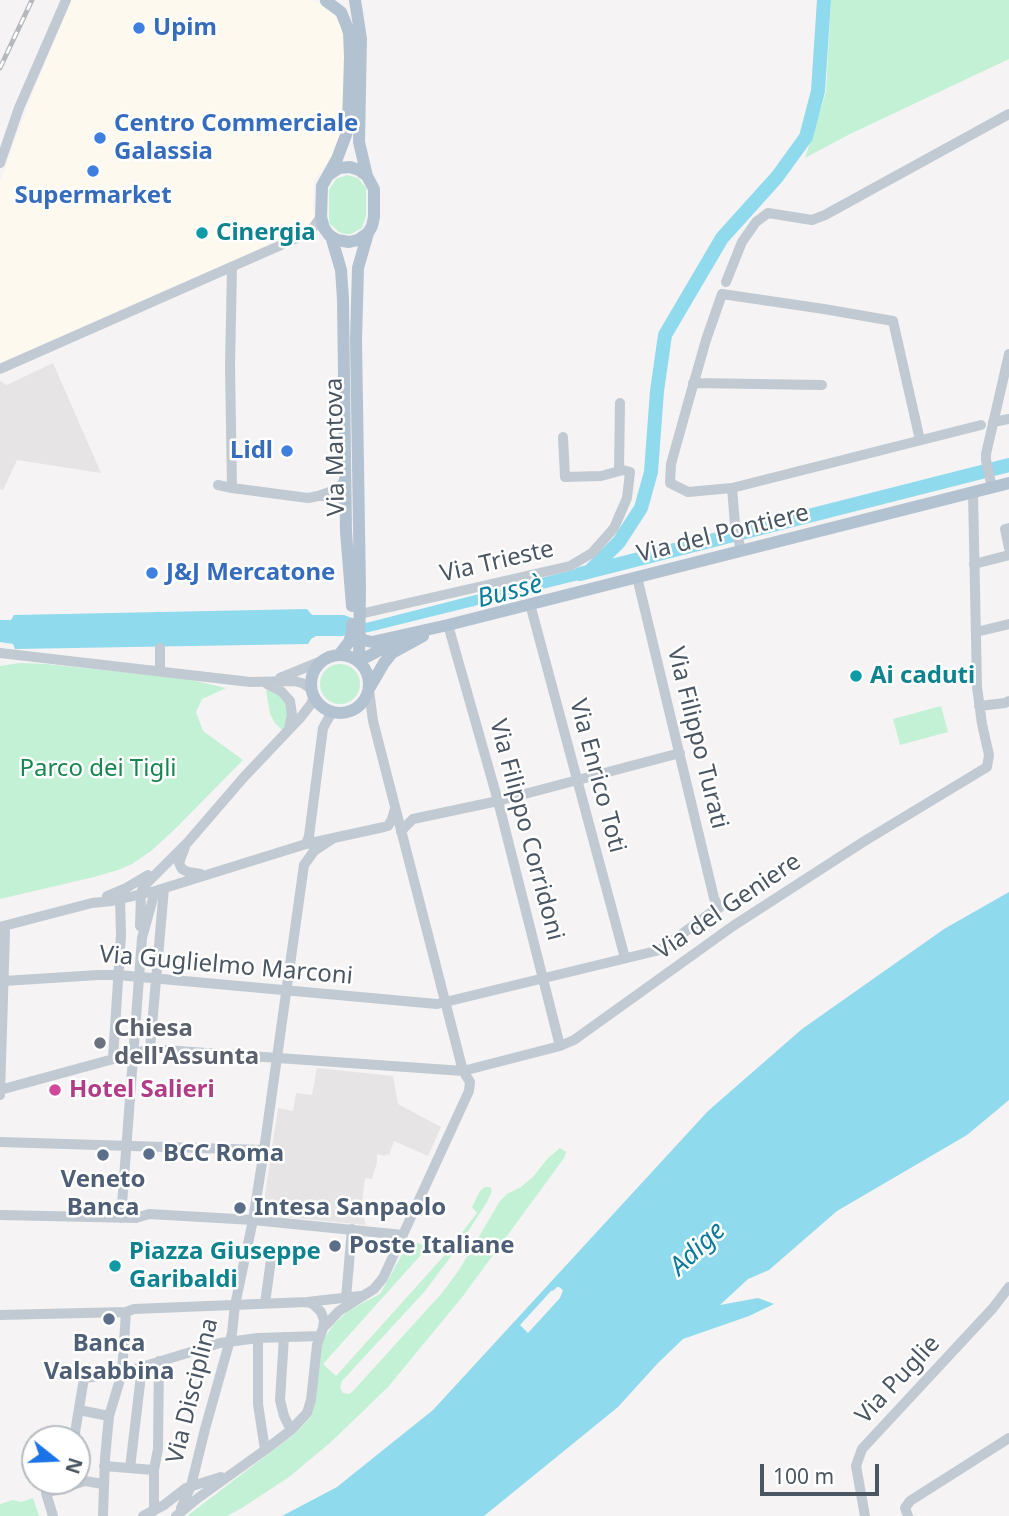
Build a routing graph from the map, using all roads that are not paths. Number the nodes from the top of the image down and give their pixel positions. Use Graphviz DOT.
graph roads {
  1 [pos="66,0"];
  2 [pos="324,0"];
  3 [pos="336,0"];
  4 [pos="355,0"];
  5 [pos="1009,114"];
  6 [pos="0,163"];
  7 [pos="329,174"];
  8 [pos="368,176"];
  9 [pos="321,217"];
  10 [pos="368,233"];
  11 [pos="330,235"];
  12 [pos="297,238"];
  13 [pos="232,267"];
  14 [pos="726,282"];
  15 [pos="1009,354"];
  16 [pos="0,369"];
  17 [pos="693,383"];
  18 [pos="822,385"];
  19 [pos="620,403"];
  20 [pos="1009,418"];
  21 [pos="993,422"];
  22 [pos="981,425"];
  23 [pos="563,437"];
  24 [pos="920,440"];
  25 [pos="625,472"];
  26 [pos="345,478"];
  27 [pos="1009,483"];
  28 [pos="991,484"];
  29 [pos="218,485"];
  30 [pos="232,488"];
  31 [pos="732,488"];
  32 [pos="973,492"];
  33 [pos="318,496"];
  34 [pos="346,505"];
  35 [pos="1009,528"];
  36 [pos="740,547"];
  37 [pos="1009,548"];
  38 [pos="1009,555"];
  39 [pos="974,564"];
  40 [pos="637,577"];
  41 [pos="530,604"];
  42 [pos="358,617"];
  43 [pos="1009,624"];
  44 [pos="448,625"];
  45 [pos="976,632"];
  46 [pos="416,633"];
  47 [pos="355,636"];
  48 [pos="160,648"];
  49 [pos="0,654"];
  50 [pos="339,654"];
  51 [pos="324,660"];
  52 [pos="359,661"];
  53 [pos="160,671"];
  54 [pos="264,683"];
  55 [pos="369,689"];
  56 [pos="313,692"];
  57 [pos="1009,701"];
  58 [pos="979,706"];
  59 [pos="332,712"];
  60 [pos="288,731"];
  61 [pos="680,753"];
  62 [pos="576,780"];
  63 [pos="498,801"];
  64 [pos="395,809"];
  65 [pos="413,819"];
  66 [pos="388,826"];
  67 [pos="402,834"];
  68 [pos="332,839"];
  69 [pos="188,842"];
  70 [pos="306,844"];
  71 [pos="288,851"];
  72 [pos="168,862"];
  73 [pos="304,865"];
  74 [pos="216,872"];
  75 [pos="160,890"];
  76 [pos="141,894"];
  77 [pos="120,899"];
  78 [pos="92,903"];
  79 [pos="719,908"];
  80 [pos="2,927"];
  81 [pos="142,936"];
  82 [pos="625,958"];
  83 [pos="118,975"];
  84 [pos="139,977"];
  85 [pos="543,978"];
  86 [pos="156,980"];
  87 [pos="4,981"];
  88 [pos="286,991"];
  89 [pos="1,1003"];
  90 [pos="445,1003"];
  91 [pos="560,1046"];
  92 [pos="150,1049"];
  93 [pos="133,1053"];
  94 [pos="113,1058"];
  95 [pos="276,1058"];
  96 [pos="463,1071"];
  97 [pos="0,1090"];
  98 [pos="0,1096"];
  99 [pos="0,1142"];
  100 [pos="126,1146"];
  101 [pos="264,1150"];
  102 [pos="0,1215"];
  103 [pos="121,1218"];
  104 [pos="253,1220"];
  105 [pos="352,1229"];
  106 [pos="403,1235"];
  107 [pos="271,1260"];
  108 [pos="1009,1287"];
  109 [pos="369,1293"];
  110 [pos="341,1299"];
  111 [pos="265,1303"];
  112 [pos="307,1303"];
  113 [pos="235,1305"];
  114 [pos="126,1312"];
  115 [pos="0,1315"];
  116 [pos="325,1328"];
  117 [pos="284,1337"];
  118 [pos="258,1338"];
  119 [pos="229,1342"];
  120 [pos="159,1361"];
  121 [pos="142,1367"];
  122 [pos="121,1373"];
  123 [pos="79,1410"];
  124 [pos="109,1416"];
  125 [pos="76,1425"];
  126 [pos="291,1430"];
  127 [pos="1009,1438"];
  128 [pos="265,1450"];
  129 [pos="104,1466"];
  130 [pos="130,1468"];
  131 [pos="154,1470"];
  132 [pos="234,1472"];
  133 [pos="91,1482"];
  134 [pos="103,1484"];
  135 [pos="191,1486"];
  136 [pos="47,1495"];
  137 [pos="154,1510"];
  138 [pos="53,1516"];
  139 [pos="103,1516"];
  140 [pos="176,1516"];
  141 [pos="865,1516"];
  142 [pos="908,1516"];
  1 -- 6 [label="street"];
  2 -- 3 [label="main road, Via Mantova"];
  2 -- 7 [label="main road, Via Mantova"];
  4 -- 8 [label="main road, Via Mantova"];
  5 -- 14 [label="street"];
  7 -- 8 [label="main road"];
  7 -- 9 [label="main road, Via Mantova"];
  8 -- 10 [label="main road, Via Mantova"];
  9 -- 11 [label="main road, Via Mantova"];
  9 -- 12 [label="street"];
  10 -- 11 [label="main road"];
  10 -- 42 [label="main road, Via Mantova"];
  11 -- 12 [label="street"];
  11 -- 26 [label="main road, Via Mantova"];
  12 -- 13 [label="street"];
  13 -- 16 [label="street"];
  13 -- 30 [label="street"];
  15 -- 21 [label="street"];
  17 -- 18 [label="street"];
  17 -- 24 [label="street"];
  17 -- 31 [label="street"];
  19 -- 25 [label="street, Via Trieste"];
  20 -- 21 [label="street"];
  21 -- 28 [label="street"];
  22 -- 24 [label="street"];
  23 -- 25 [label="street"];
  24 -- 31 [label="street"];
  25 -- 42 [label="street, Via Trieste"];
  26 -- 33 [label="street"];
  26 -- 34 [label="main road, Via Mantova"];
  27 -- 28 [label="main road, Via del Pontiere"];
  28 -- 32 [label="main road, Via del Pontiere"];
  29 -- 30 [label="street"];
  30 -- 33 [label="street"];
  31 -- 36 [label="street"];
  32 -- 36 [label="main road, Via del Pontiere"];
  32 -- 39 [label="street"];
  33 -- 34 [label="street"];
  34 -- 42 [label="main road, Via Mantova"];
  35 -- 37 [label="street"];
  36 -- 40 [label="main road, Via del Pontiere"];
  38 -- 39 [label="street"];
  39 -- 45 [label="street"];
  40 -- 41 [label="main road, Via del Pontiere"];
  40 -- 61 [label="street, Via Filippo Turati"];
  41 -- 44 [label="main road, Via del Pontiere"];
  41 -- 62 [label="street, Via Enrico Toti"];
  42 -- 47 [label="main road, Via Mantova"];
  43 -- 45 [label="street"];
  44 -- 46 [label="main road, Via del Pontiere"];
  44 -- 55 [label="main road, Via del Pontiere"];
  44 -- 63 [label="street, Via Filippo Corridoni"];
  45 -- 58 [label="street"];
  46 -- 47 [label="main road, Via del Pontiere"];
  46 -- 52 [label="main road, Via del Pontiere"];
  47 -- 50 [label="main road"];
  47 -- 52 [label="main road, Via Mantova"];
  48 -- 53 [label="street"];
  49 -- 53 [label="street"];
  50 -- 51 [label="main road"];
  50 -- 52 [label="main road"];
  51 -- 54 [label="street"];
  51 -- 56 [label="main road"];
  52 -- 55 [label="main road"];
  53 -- 54 [label="street"];
  54 -- 56 [label="street"];
  54 -- 60 [label="street"];
  55 -- 59 [label="main road"];
  55 -- 64 [label="street"];
  56 -- 59 [label="main road"];
  56 -- 60 [label="street"];
  57 -- 58 [label="street"];
  58 -- 91 [label="street, Via del Geniere"];
  59 -- 70 [label="street"];
  60 -- 69 [label="street"];
  61 -- 62 [label="street"];
  61 -- 79 [label="street, Via Filippo Turati"];
  62 -- 63 [label="street"];
  62 -- 82 [label="street, Via Enrico Toti"];
  63 -- 65 [label="street"];
  63 -- 85 [label="street, Via Filippo Corridoni"];
  64 -- 65 [label="street"];
  64 -- 66 [label="street"];
  64 -- 67 [label="street"];
  65 -- 67 [label="street"];
  66 -- 67 [label="street"];
  66 -- 68 [label="street"];
  67 -- 90 [label="street"];
  68 -- 70 [label="street"];
  68 -- 73 [label="street"];
  69 -- 72 [label="street"];
  69 -- 74 [label="street"];
  70 -- 71 [label="street"];
  71 -- 73 [label="street"];
  71 -- 74 [label="street"];
  72 -- 76 [label="street"];
  72 -- 78 [label="street"];
  73 -- 88 [label="street, Via Disciplina"];
  74 -- 75 [label="street"];
  75 -- 76 [label="street"];
  75 -- 81 [label="street"];
  75 -- 86 [label="street"];
  76 -- 77 [label="street"];
  76 -- 81 [label="street"];
  77 -- 78 [label="street"];
  77 -- 83 [label="street"];
  78 -- 80 [label="street"];
  79 -- 82 [label="street, Via Guglielmo Marconi"];
  80 -- 87 [label="street"];
  81 -- 84 [label="street"];
  82 -- 85 [label="street, Via Guglielmo Marconi"];
  83 -- 84 [label="street, Via Guglielmo Marconi"];
  83 -- 87 [label="street, Via Guglielmo Marconi"];
  83 -- 94 [label="street"];
  84 -- 86 [label="street, Via Guglielmo Marconi"];
  84 -- 93 [label="street"];
  85 -- 90 [label="street, Via Guglielmo Marconi"];
  85 -- 91 [label="street, Via Filippo Corridoni"];
  86 -- 88 [label="street, Via Guglielmo Marconi"];
  86 -- 92 [label="street"];
  87 -- 89 [label="street"];
  88 -- 90 [label="street, Via Guglielmo Marconi"];
  88 -- 95 [label="street, Via Disciplina"];
  89 -- 97 [label="street"];
  90 -- 96 [label="street"];
  91 -- 96 [label="street, Via del Geniere"];
  92 -- 93 [label="street, Via del Geniere"];
  92 -- 95 [label="street, Via del Geniere"];
  93 -- 94 [label="street, Via del Geniere"];
  93 -- 100 [label="street"];
  94 -- 97 [label="street, Via del Geniere"];
  95 -- 96 [label="street, Via del Geniere"];
  95 -- 101 [label="street, Via Disciplina"];
  96 -- 106 [label="street"];
  97 -- 98 [label="street"];
  99 -- 100 [label="street"];
  100 -- 101 [label="street"];
  100 -- 103 [label="street"];
  101 -- 104 [label="street, Via Disciplina"];
  102 -- 103 [label="street"];
  103 -- 104 [label="street"];
  104 -- 105 [label="street"];
  104 -- 113 [label="street, Via Disciplina"];
  105 -- 106 [label="street"];
  105 -- 110 [label="street"];
  106 -- 109 [label="street"];
  107 -- 111 [label="street"];
  108 -- 141 [label="street, Via Puglie"];
  109 -- 110 [label="street"];
  109 -- 116 [label="street"];
  110 -- 112 [label="street"];
  110 -- 116 [label="street"];
  111 -- 112 [label="street"];
  111 -- 113 [label="street"];
  112 -- 116 [label="street"];
  113 -- 114 [label="street"];
  113 -- 119 [label="street, Via Disciplina"];
  114 -- 115 [label="street"];
  114 -- 122 [label="street"];
  116 -- 117 [label="street"];
  116 -- 126 [label="street"];
  117 -- 118 [label="street"];
  117 -- 126 [label="street"];
  118 -- 119 [label="street"];
  118 -- 128 [label="street"];
  119 -- 120 [label="street"];
  119 -- 135 [label="street, Via Disciplina"];
  120 -- 121 [label="street"];
  120 -- 131 [label="street"];
  121 -- 122 [label="street"];
  121 -- 130 [label="street"];
  122 -- 123 [label="street"];
  122 -- 124 [label="street"];
  123 -- 124 [label="street"];
  123 -- 125 [label="street"];
  124 -- 129 [label="street"];
  126 -- 128 [label="street"];
  127 -- 142 [label="street"];
  128 -- 132 [label="street"];
  129 -- 130 [label="street"];
  129 -- 134 [label="street"];
  130 -- 131 [label="street"];
  131 -- 137 [label="street"];
  132 -- 135 [label="street"];
  132 -- 140 [label="street"];
  133 -- 134 [label="street"];
  134 -- 139 [label="street"];
  135 -- 137 [label="street"];
  135 -- 140 [label="street, Via Disciplina"];
  136 -- 138 [label="street"];
}
